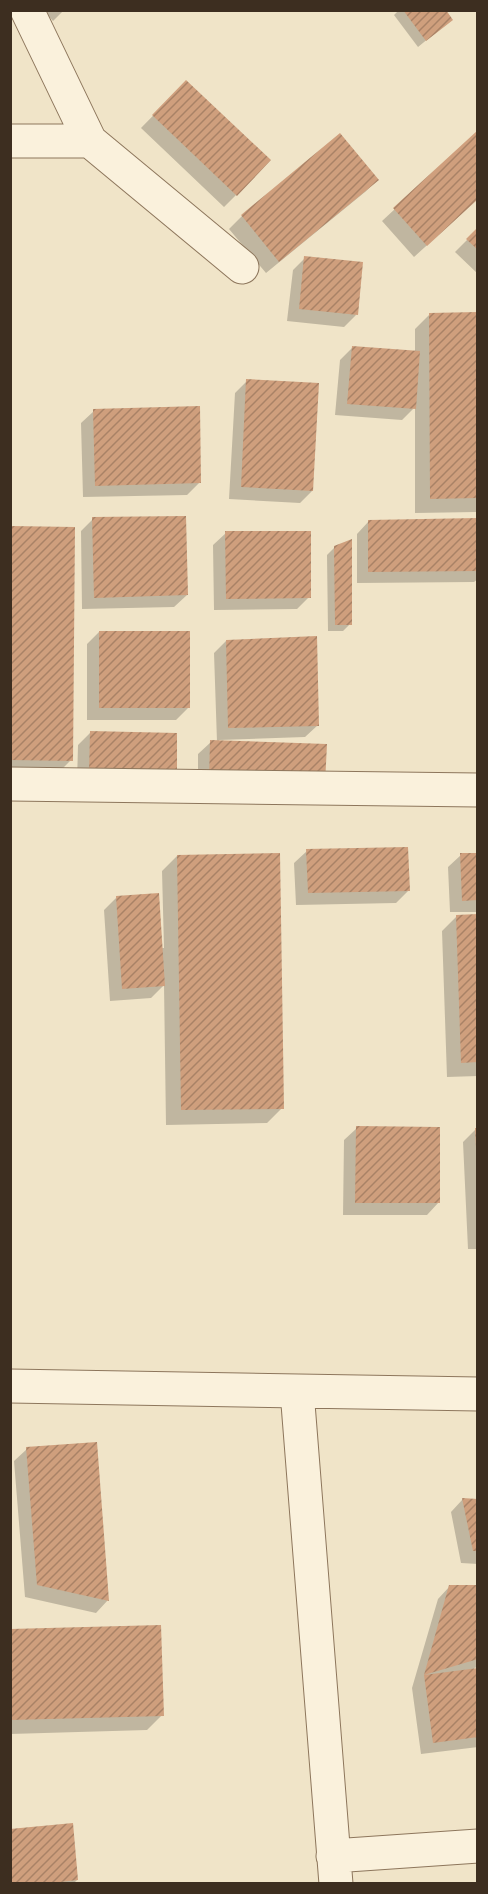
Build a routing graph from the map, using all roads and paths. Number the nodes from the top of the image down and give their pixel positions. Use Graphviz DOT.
graph roads {
  1 [pos="27,10"];
  2 [pos="10,141"];
  3 [pos="90,141"];
  4 [pos="242,267"];
  5 [pos="10,784"];
  6 [pos="477,790"];
  7 [pos="10,1386"];
  8 [pos="297,1390"];
  9 [pos="477,1394"];
  10 [pos="477,1846"];
  11 [pos="334,1870"];
  1 -- 3 [label="street"];
  2 -- 3 [label="street"];
  3 -- 4 [label="street"];
  5 -- 6 [label="street"];
  7 -- 8 [label="street"];
  8 -- 9 [label="street"];
  8 -- 11 [label="street"];
  10 -- 11 [label="street"];
}
